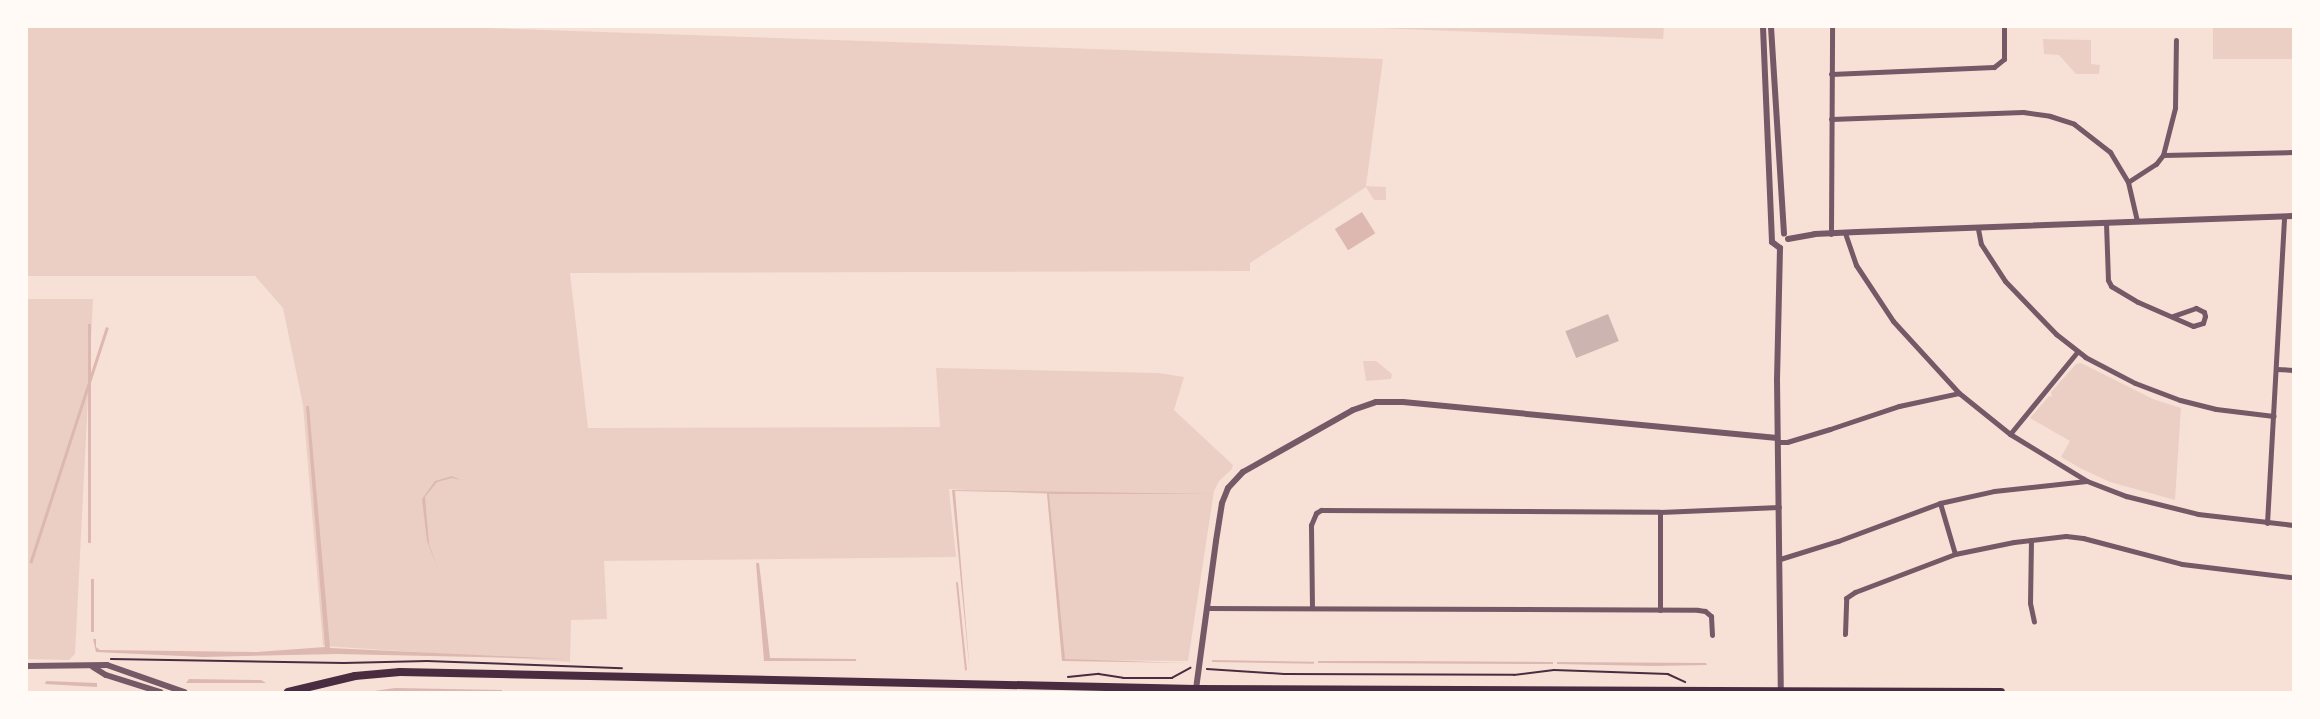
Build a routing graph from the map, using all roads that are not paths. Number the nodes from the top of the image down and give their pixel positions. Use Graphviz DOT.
graph roads {
  1 [pos="1763,27"];
  2 [pos="1771,27"];
  3 [pos="1832,27"];
  4 [pos="2004,27"];
  5 [pos="2176,40"];
  6 [pos="1830,74"];
  7 [pos="1831,119"];
  8 [pos="2293,152"];
  9 [pos="2163,155"];
  10 [pos="2128,182"];
  11 [pos="2284,216"];
  12 [pos="2293,216"];
  13 [pos="2137,221"];
  14 [pos="2106,223"];
  15 [pos="1978,229"];
  16 [pos="1845,233"];
  17 [pos="1831,234"];
  18 [pos="1774,235"];
  19 [pos="1786,236"];
  20 [pos="1780,248"];
  21 [pos="2173,316"];
  22 [pos="2077,351"];
  23 [pos="2276,369"];
  24 [pos="2293,370"];
  25 [pos="1959,393"];
  26 [pos="2274,416"];
  27 [pos="2010,434"];
  28 [pos="1777,440"];
  29 [pos="2087,481"];
  30 [pos="1940,503"];
  31 [pos="1779,507"];
  32 [pos="1660,512"];
  33 [pos="2267,523"];
  34 [pos="2293,525"];
  35 [pos="2031,540"];
  36 [pos="1955,554"];
  37 [pos="1780,559"];
  38 [pos="2290,577"];
  39 [pos="1206,608"];
  40 [pos="1312,608"];
  41 [pos="1660,610"];
  42 [pos="2034,622"];
  43 [pos="1845,634"];
  44 [pos="1712,635"];
  45 [pos="27,666"];
  46 [pos="93,667"];
  47 [pos="1196,689"];
  48 [pos="1781,691"];
  49 [pos="160,692"];
  50 [pos="184,692"];
  51 [pos="288,692"];
  52 [pos="1698,692"];
  53 [pos="2001,692"];
  1 -- 18 [label="street"];
  2 -- 19 [label="street"];
  3 -- 6 [label="street"];
  4 -- 6 [label="street"];
  5 -- 9 [label="street"];
  6 -- 7 [label="street"];
  7 -- 10 [label="street"];
  7 -- 17 [label="street"];
  8 -- 9 [label="street"];
  9 -- 10 [label="street"];
  10 -- 13 [label="street"];
  11 -- 12 [label="street"];
  11 -- 13 [label="street"];
  11 -- 23 [label="street"];
  13 -- 14 [label="street"];
  14 -- 15 [label="street"];
  14 -- 21 [label="street"];
  15 -- 16 [label="street"];
  15 -- 22 [label="street"];
  16 -- 17 [label="street"];
  16 -- 25 [label="street"];
  17 -- 19 [label="street"];
  18 -- 19 [label="street"];
  18 -- 20 [label="street"];
  19 -- 20 [label="street"];
  20 -- 28 [label="street"];
  21 -- 21 [label="street"];
  22 -- 26 [label="street"];
  22 -- 27 [label="street"];
  23 -- 24 [label="street"];
  23 -- 26 [label="street"];
  25 -- 27 [label="street"];
  25 -- 28 [label="street"];
  26 -- 33 [label="street"];
  27 -- 29 [label="street"];
  28 -- 31 [label="street"];
  28 -- 39 [label="street"];
  29 -- 30 [label="street"];
  29 -- 33 [label="street"];
  30 -- 36 [label="street"];
  30 -- 37 [label="street"];
  31 -- 32 [label="street"];
  31 -- 37 [label="street"];
  32 -- 40 [label="street"];
  32 -- 41 [label="street"];
  33 -- 34 [label="street"];
  35 -- 36 [label="street"];
  35 -- 38 [label="street"];
  35 -- 42 [label="street"];
  36 -- 43 [label="street"];
  37 -- 48 [label="street"];
  39 -- 40 [label="street"];
  39 -- 47 [label="street"];
  40 -- 41 [label="street"];
  41 -- 44 [label="street"];
  45 -- 46 [label="street"];
  46 -- 49 [label="street"];
  46 -- 50 [label="street"];
  47 -- 51 [label="main road"];
  47 -- 52 [label="main road"];
  48 -- 52 [label="main road"];
  48 -- 53 [label="main road"];
}
